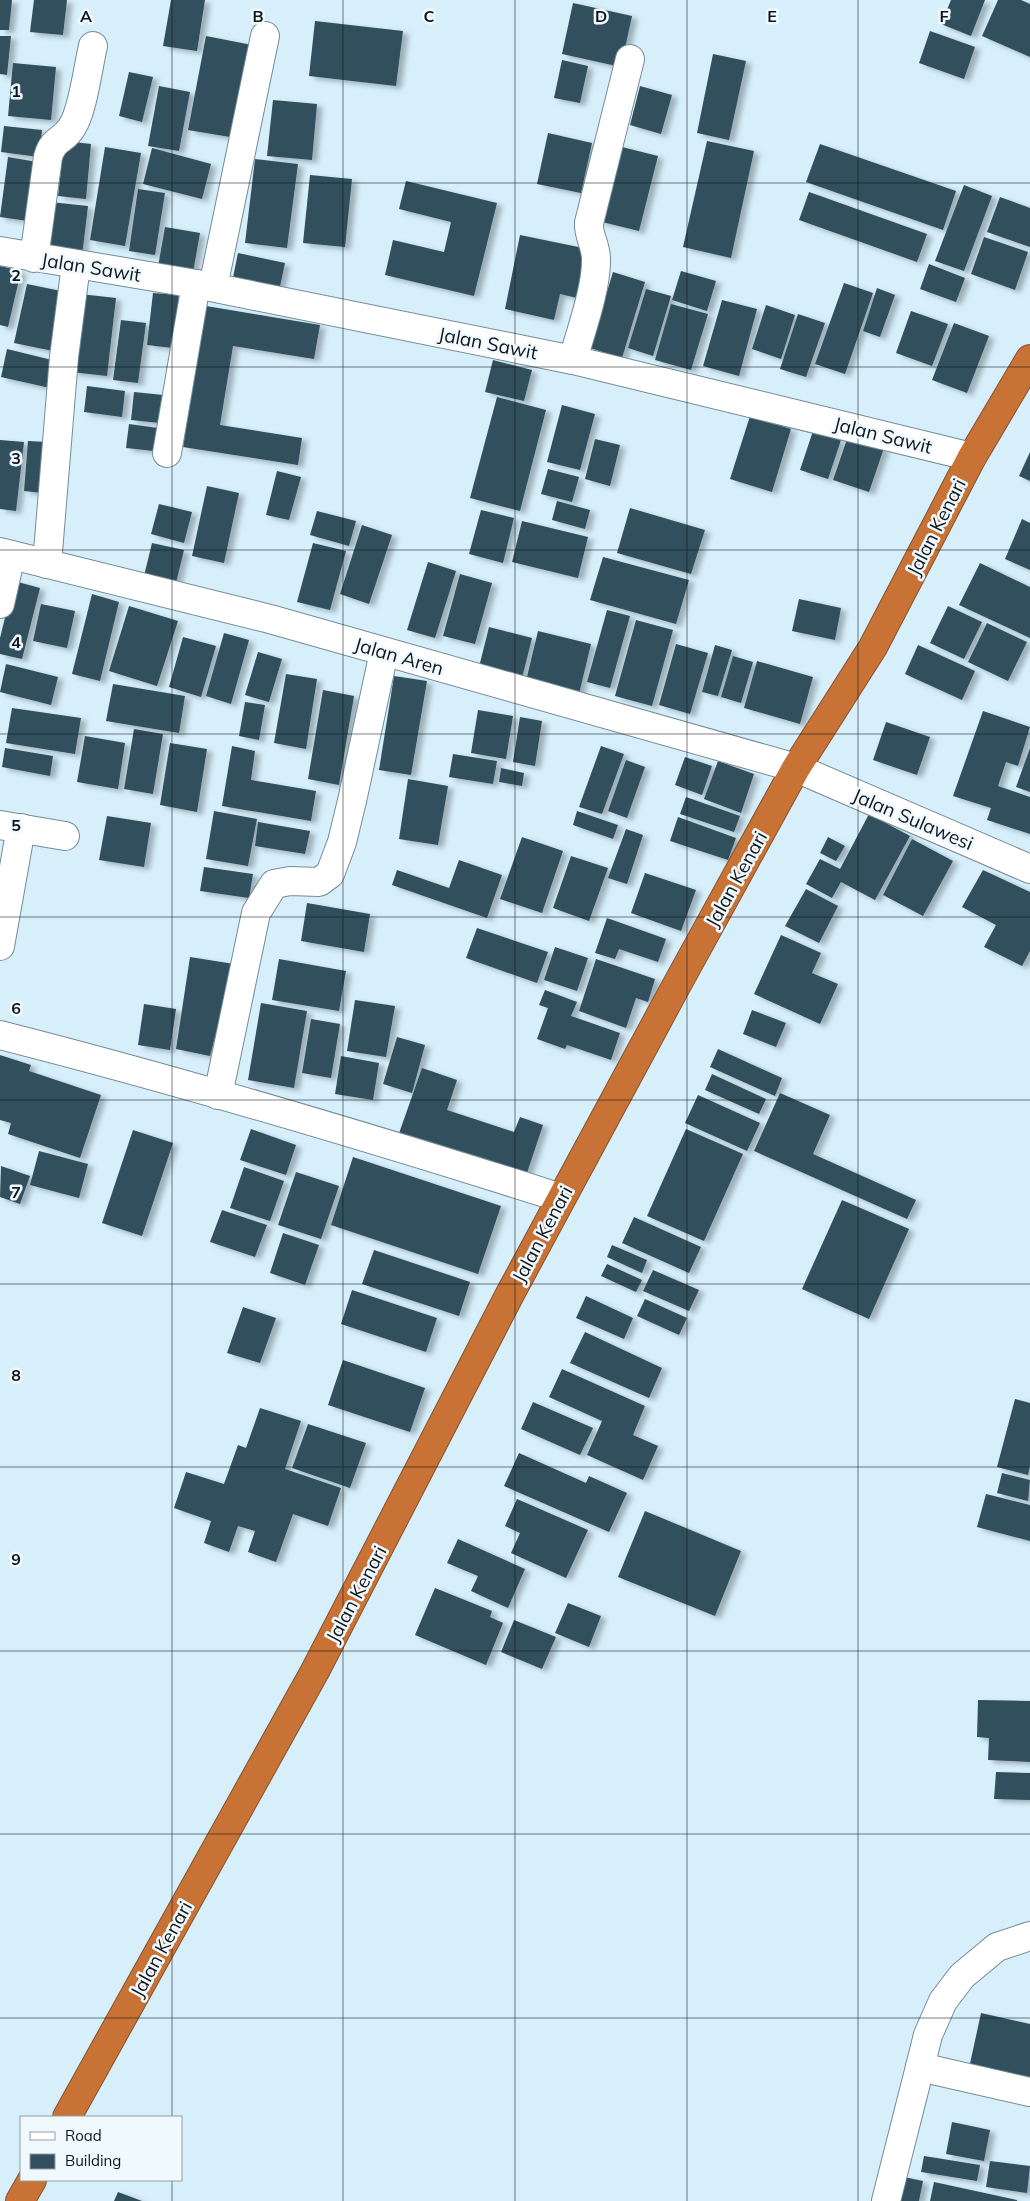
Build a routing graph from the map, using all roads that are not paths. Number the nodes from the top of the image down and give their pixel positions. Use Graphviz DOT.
graph roads {
  1 [pos="265,36"];
  2 [pos="93,46"];
  3 [pos="630,59"];
  4 [pos="0,251"];
  5 [pos="34,258"];
  6 [pos="76,265"];
  7 [pos="205,286"];
  8 [pos="1030,359"];
  9 [pos="573,360"];
  10 [pos="167,452"];
  11 [pos="972,457"];
  12 [pos="6,554"];
  13 [pos="48,564"];
  14 [pos="0,604"];
  15 [pos="384,652"];
  16 [pos="796,768"];
  17 [pos="10,826"];
  18 [pos="65,836"];
  19 [pos="1030,869"];
  20 [pos="0,946"];
  21 [pos="0,1035"];
  22 [pos="218,1095"];
  23 [pos="561,1198"];
  24 [pos="1030,1936"];
  25 [pos="920,2067"];
  26 [pos="1030,2092"];
  27 [pos="68,2116"];
  28 [pos="31,2181"];
  29 [pos="20,2201"];
  30 [pos="886,2201"];
  1 -- 7 [label="street"];
  2 -- 5 [label="street"];
  3 -- 9 [label="street"];
  4 -- 5 [label="street, Jalan Sawit"];
  5 -- 6 [label="street, Jalan Sawit"];
  6 -- 7 [label="street, Jalan Sawit"];
  6 -- 13 [label="street"];
  7 -- 9 [label="street, Jalan Sawit"];
  7 -- 10 [label="street"];
  8 -- 11 [label="highway, Jalan Kenari"];
  9 -- 11 [label="street, Jalan Sawit"];
  11 -- 16 [label="highway, Jalan Kenari"];
  12 -- 13 [label="street, Jalan Aren"];
  12 -- 14 [label="street"];
  13 -- 15 [label="street, Jalan Aren"];
  15 -- 16 [label="street, Jalan Aren"];
  15 -- 22 [label="street"];
  16 -- 19 [label="street, Jalan Sulawesi"];
  16 -- 23 [label="highway, Jalan Kenari"];
  17 -- 18 [label="street"];
  17 -- 20 [label="street"];
  21 -- 22 [label="street"];
  22 -- 23 [label="street"];
  23 -- 27 [label="highway, Jalan Kenari"];
  24 -- 25 [label="street"];
  25 -- 26 [label="street"];
  25 -- 30 [label="street"];
  28 -- 29 [label="highway"];
}
